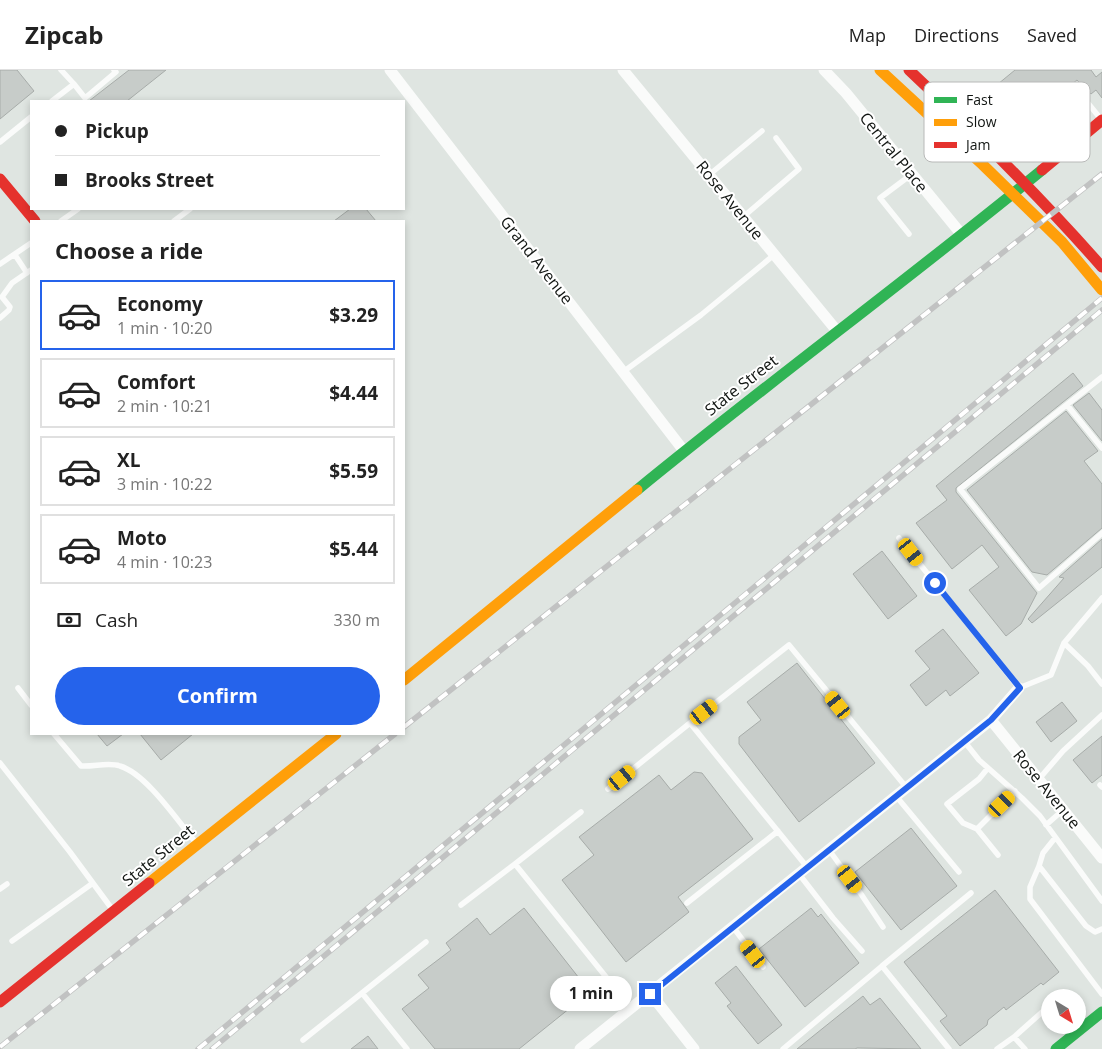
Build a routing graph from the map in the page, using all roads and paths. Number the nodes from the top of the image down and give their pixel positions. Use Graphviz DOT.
graph roads {
  1 [pos="61,70"];
  2 [pos="114,70"];
  3 [pos="390,70"];
  4 [pos="623,70"];
  5 [pos="824,70"];
  6 [pos="880,70"];
  7 [pos="909,70"];
  8 [pos="74,84"];
  9 [pos="924,84"];
  10 [pos="53,100"];
  11 [pos="1090,106"];
  12 [pos="924,111"];
  13 [pos="30,119"];
  14 [pos="1102,120"];
  15 [pos="1090,130"];
  16 [pos="762,131"];
  17 [pos="776,138"];
  18 [pos="0,142"];
  19 [pos="980,162"];
  20 [pos="1006,162"];
  21 [pos="1051,162"];
  22 [pos="912,174"];
  23 [pos="709,175"];
  24 [pos="0,178"];
  25 [pos="77,210"];
  26 [pos="189,210"];
  27 [pos="743,217"];
  28 [pos="34,220"];
  29 [pos="63,220"];
  30 [pos="175,220"];
  31 [pos="909,234"];
  32 [pos="962,236"];
  33 [pos="30,244"];
  34 [pos="15,255"];
  35 [pos="774,255"];
  36 [pos="0,264"];
  37 [pos="1102,267"];
  38 [pos="29,271"];
  39 [pos="1102,290"];
  40 [pos="0,318"];
  41 [pos="837,331"];
  42 [pos="623,372"];
  43 [pos="1102,377"];
  44 [pos="1067,405"];
  45 [pos="1102,448"];
  46 [pos="684,451"];
  47 [pos="1102,533"];
  48 [pos="899,538"];
  49 [pos="1102,598"];
  50 [pos="1064,643"];
  51 [pos="405,678"];
  52 [pos="1102,684"];
  53 [pos="18,688"];
  54 [pos="1020,688"];
  55 [pos="30,704"];
  56 [pos="1102,715"];
  57 [pos="991,720"];
  58 [pos="690,724"];
  59 [pos="55,735"];
  60 [pos="335,735"];
  61 [pos="964,741"];
  62 [pos="0,763"];
  63 [pos="988,768"];
  64 [pos="1039,779"];
  65 [pos="906,787"];
  66 [pos="608,789"];
  67 [pos="1015,792"];
  68 [pos="896,796"];
  69 [pos="1064,810"];
  70 [pos="580,812"];
  71 [pos="1046,825"];
  72 [pos="976,829"];
  73 [pos="778,831"];
  74 [pos="1055,838"];
  75 [pos="196,844"];
  76 [pos="829,850"];
  77 [pos="998,855"];
  78 [pos="1102,858"];
  79 [pos="515,864"];
  80 [pos="1039,866"];
  81 [pos="803,870"];
  82 [pos="959,872"];
  83 [pos="93,883"];
  84 [pos="7,884"];
  85 [pos="0,889"];
  86 [pos="971,893"];
  87 [pos="1102,901"];
  88 [pos="687,903"];
  89 [pos="462,906"];
  90 [pos="113,911"];
  91 [pos="883,926"];
  92 [pos="733,927"];
  93 [pos="1102,929"];
  94 [pos="12,941"];
  95 [pos="426,942"];
  96 [pos="862,951"];
  97 [pos="882,966"];
  98 [pos="763,967"];
  99 [pos="362,993"];
  100 [pos="650,994"];
  101 [pos="1102,994"];
  102 [pos="0,1002"];
  103 [pos="632,1008"];
  104 [pos="1102,1012"];
  105 [pos="1041,1013"];
  106 [pos="1014,1037"];
  107 [pos="303,1040"];
  108 [pos="407,1049"];
  109 [pos="580,1049"];
  110 [pos="694,1049"];
  111 [pos="783,1049"];
  112 [pos="949,1049"];
  113 [pos="997,1049"];
  114 [pos="1025,1049"];
  115 [pos="1056,1049"];
  1 -- 8 [label="lane"];
  2 -- 8 [label="lane"];
  3 -- 42 [label="street, Grand Avenue"];
  4 -- 23 [label="street, Rose Avenue"];
  5 -- 22 [label="street, Central Place"];
  6 -- 12 [label="street"];
  7 -- 9 [label="street"];
  8 -- 10 [label="lane"];
  11 -- 14 [label="lane"];
  13 -- 18 [label="lane"];
  14 -- 15 [label="street, State Street"];
  16 -- 23 [label="lane"];
  17 -- 27 [label="lane"];
  19 -- 39 [label="street"];
  20 -- 37 [label="street"];
  21 -- 32 [label="street, State Street"];
  22 -- 31 [label="lane"];
  22 -- 32 [label="street, Central Place"];
  23 -- 27 [label="street, Rose Avenue"];
  24 -- 28 [label="street"];
  25 -- 29 [label="lane"];
  26 -- 30 [label="lane"];
  27 -- 35 [label="street, Rose Avenue"];
  32 -- 41 [label="street, State Street"];
  33 -- 34 [label="lane"];
  34 -- 36 [label="lane"];
  34 -- 38 [label="lane"];
  35 -- 41 [label="street, Rose Avenue"];
  35 -- 42 [label="lane"];
  38 -- 40 [label="lane"];
  41 -- 46 [label="street, State Street"];
  42 -- 46 [label="street, Grand Avenue"];
  43 -- 44 [label="lane"];
  44 -- 45 [label="lane"];
  44 -- 47 [label="lane"];
  46 -- 51 [label="street, State Street"];
  48 -- 54 [label="lane"];
  49 -- 50 [label="lane"];
  50 -- 52 [label="lane"];
  50 -- 54 [label="lane"];
  53 -- 55 [label="lane"];
  54 -- 57 [label="street"];
  56 -- 64 [label="lane"];
  57 -- 61 [label="street"];
  57 -- 64 [label="street, Rose Avenue"];
  58 -- 65 [label="lane"];
  58 -- 66 [label="lane"];
  58 -- 73 [label="lane"];
  59 -- 75 [label="lane"];
  60 -- 75 [label="street, State Street"];
  61 -- 63 [label="lane"];
  61 -- 65 [label="street"];
  62 -- 83 [label="lane"];
  63 -- 67 [label="lane"];
  63 -- 72 [label="lane"];
  64 -- 69 [label="street, Rose Avenue"];
  65 -- 68 [label="street"];
  67 -- 71 [label="lane"];
  67 -- 72 [label="lane"];
  68 -- 76 [label="street"];
  68 -- 82 [label="lane"];
  69 -- 71 [label="lane"];
  69 -- 78 [label="street, Rose Avenue"];
  70 -- 79 [label="lane"];
  71 -- 74 [label="lane"];
  72 -- 77 [label="lane"];
  73 -- 81 [label="lane"];
  73 -- 88 [label="lane"];
  74 -- 80 [label="lane"];
  74 -- 87 [label="lane"];
  75 -- 90 [label="street, State Street"];
  76 -- 81 [label="street"];
  76 -- 91 [label="lane"];
  79 -- 89 [label="lane"];
  79 -- 103 [label="lane"];
  80 -- 93 [label="lane"];
  80 -- 101 [label="lane"];
  81 -- 92 [label="street"];
  81 -- 96 [label="lane"];
  83 -- 90 [label="lane"];
  83 -- 94 [label="lane"];
  84 -- 85 [label="lane"];
  86 -- 97 [label="lane"];
  90 -- 102 [label="street, State Street"];
  92 -- 98 [label="lane"];
  92 -- 100 [label="street"];
  95 -- 99 [label="lane"];
  97 -- 111 [label="lane"];
  97 -- 112 [label="lane"];
  99 -- 107 [label="lane"];
  99 -- 108 [label="lane"];
  100 -- 103 [label="street"];
  100 -- 110 [label="street"];
  103 -- 109 [label="street"];
  104 -- 115 [label="street"];
  105 -- 106 [label="lane"];
  106 -- 113 [label="lane"];
  106 -- 114 [label="lane"];
}
